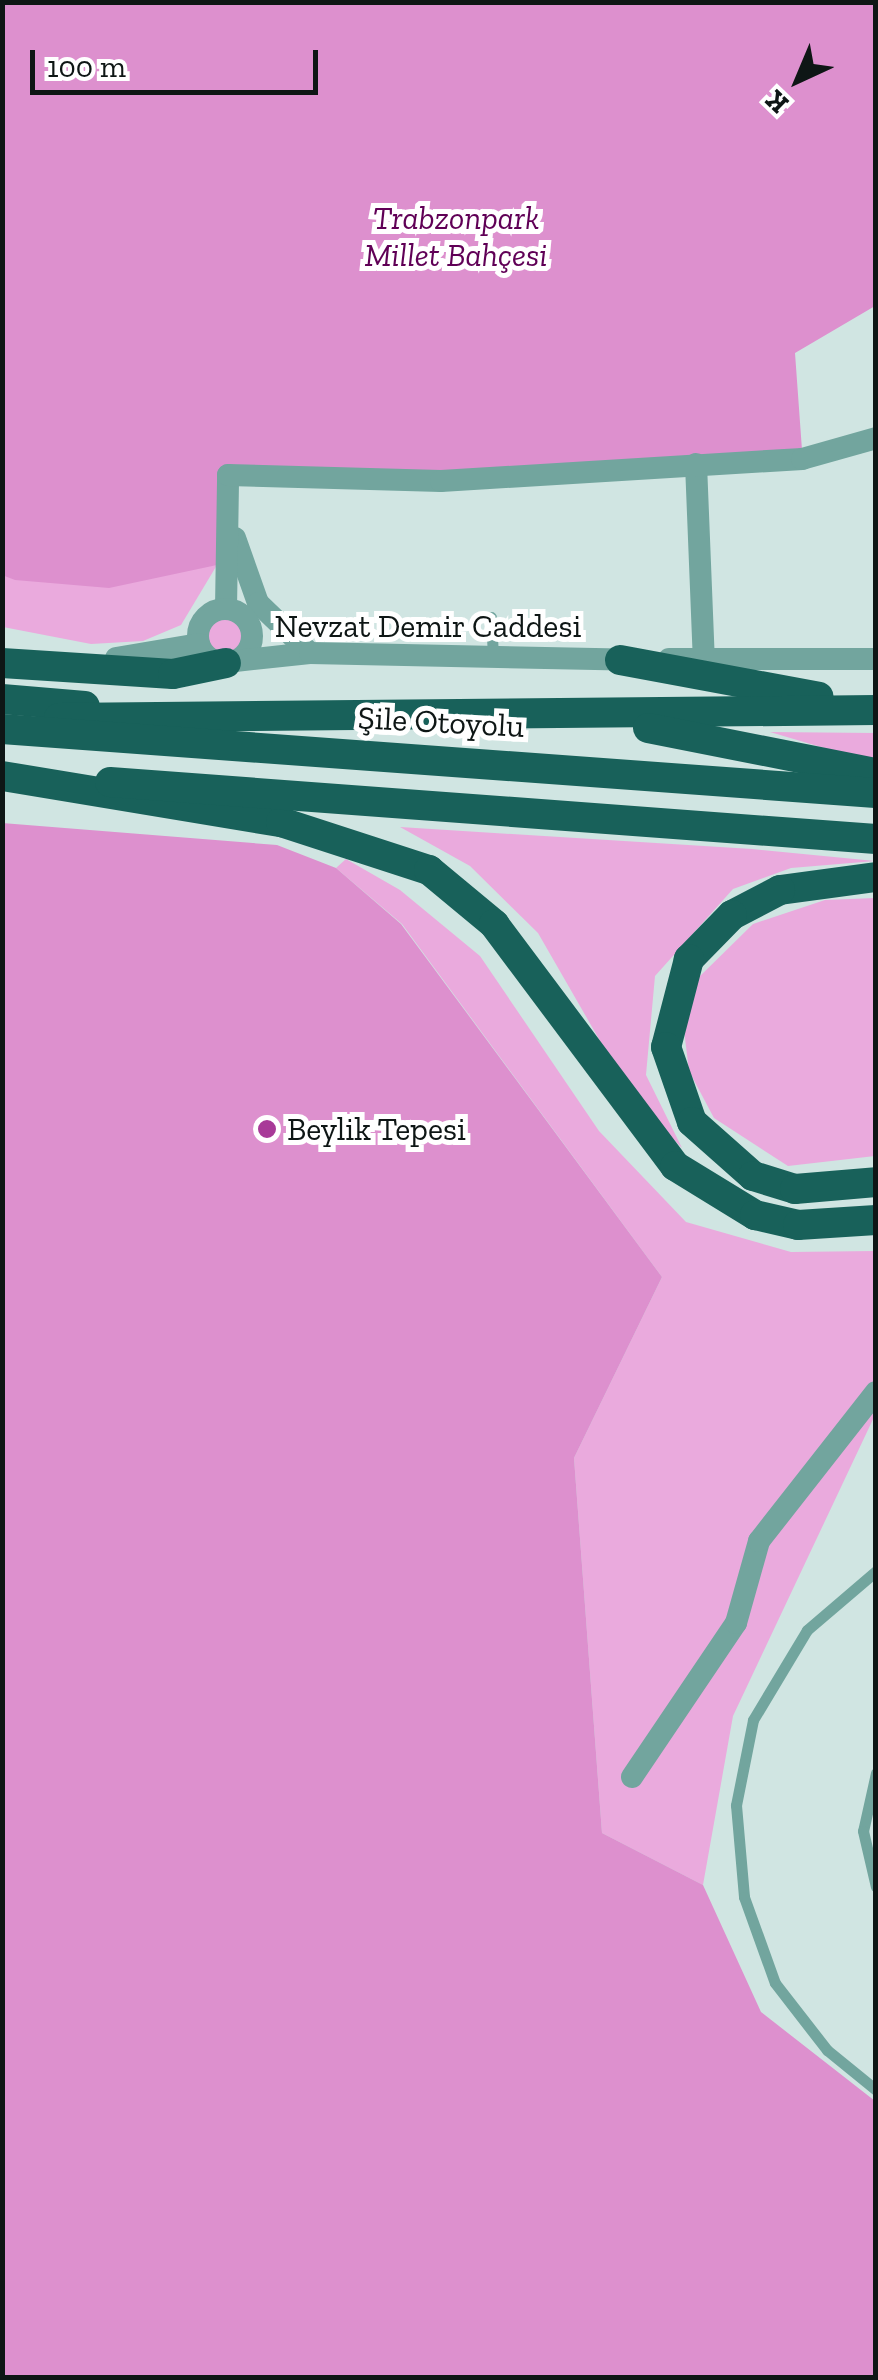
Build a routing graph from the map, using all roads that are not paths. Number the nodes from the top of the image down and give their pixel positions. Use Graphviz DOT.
graph roads {
  1 [pos="876,438"];
  2 [pos="696,464"];
  3 [pos="228,514"];
  4 [pos="235,612"];
  5 [pos="492,617"];
  6 [pos="199,644"];
  7 [pos="2,648"];
  8 [pos="310,653"];
  9 [pos="493,657"];
  10 [pos="704,659"];
  11 [pos="876,659"];
  12 [pos="620,660"];
  13 [pos="230,662"];
  14 [pos="2,664"];
  15 [pos="2,700"];
  16 [pos="876,709"];
  17 [pos="158,712"];
  18 [pos="525,712"];
  19 [pos="2,725"];
  20 [pos="876,773"];
  21 [pos="2,775"];
  22 [pos="876,793"];
  23 [pos="876,839"];
  24 [pos="876,878"];
  25 [pos="876,1182"];
  26 [pos="876,1220"];
  27 [pos="876,1392"];
  28 [pos="876,1572"];
  29 [pos="876,1773"];
  30 [pos="632,1777"];
  31 [pos="876,1887"];
  32 [pos="876,2090"];
  1 -- 2 [label="street"];
  2 -- 3 [label="street"];
  2 -- 10 [label="street"];
  3 -- 4 [label="street"];
  3 -- 8 [label="street"];
  4 -- 6 [label="street"];
  4 -- 8 [label="street"];
  4 -- 13 [label="street"];
  5 -- 9 [label="lane"];
  6 -- 7 [label="street"];
  6 -- 13 [label="street"];
  8 -- 9 [label="street, Nevzat Demir Caddesi"];
  8 -- 13 [label="street, Nevzat Demir Caddesi"];
  9 -- 12 [label="street, Nevzat Demir Caddesi"];
  10 -- 11 [label="street, Nevzat Demir Caddesi"];
  10 -- 12 [label="street, Nevzat Demir Caddesi"];
  12 -- 16 [label="highway"];
  13 -- 14 [label="highway"];
  15 -- 17 [label="highway"];
  16 -- 18 [label="highway"];
  17 -- 18 [label="highway"];
  17 -- 19 [label="highway"];
  18 -- 20 [label="highway"];
  19 -- 22 [label="highway, Şile Otoyolu"];
  21 -- 23 [label="highway"];
  21 -- 26 [label="highway"];
  24 -- 25 [label="highway"];
  27 -- 30 [label="street"];
  28 -- 32 [label="lane"];
  29 -- 31 [label="lane"];
}
